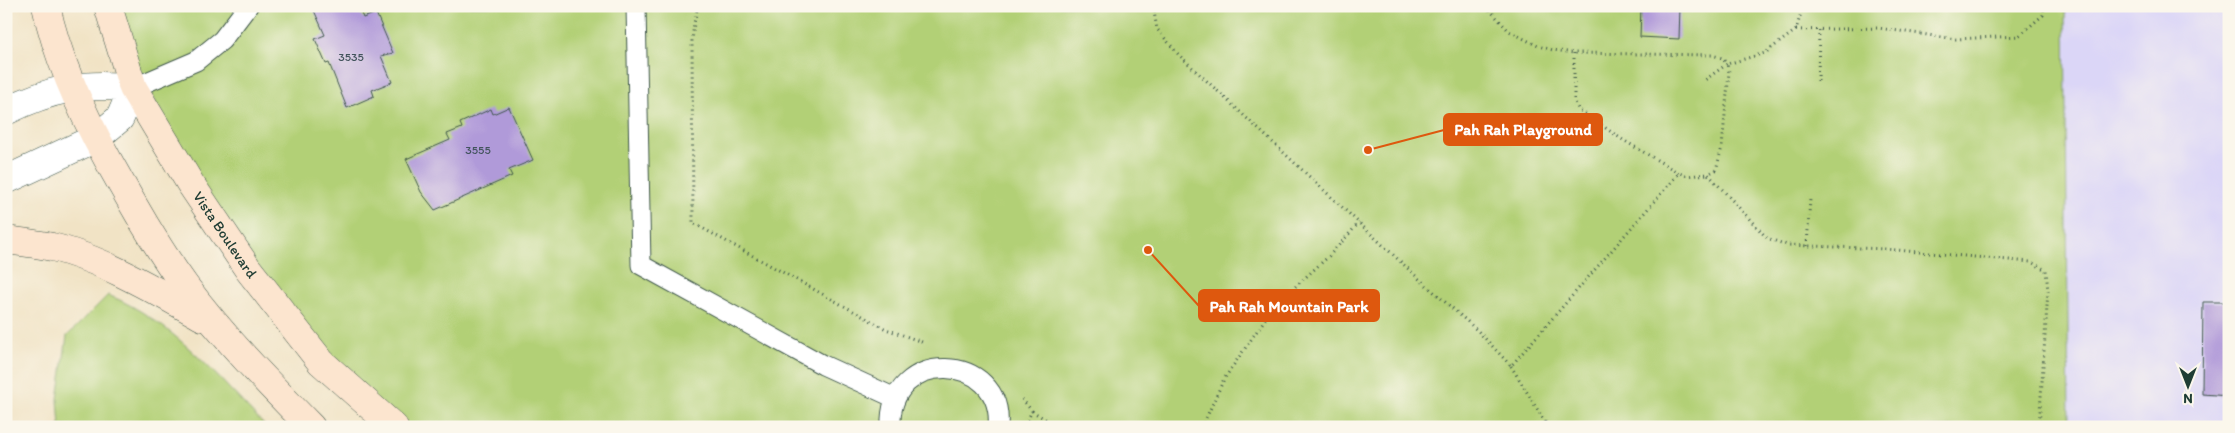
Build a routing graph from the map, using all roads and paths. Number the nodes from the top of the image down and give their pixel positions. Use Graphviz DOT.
graph roads {
  1 [pos="46,6"];
  2 [pos="108,6"];
  3 [pos="248,6"];
  4 [pos="636,6"];
  5 [pos="698,6"];
  6 [pos="1153,6"];
  7 [pos="1486,6"];
  8 [pos="1803,6"];
  9 [pos="2044,6"];
  10 [pos="1819,29"];
  11 [pos="1796,30"];
  12 [pos="1574,53"];
  13 [pos="1728,64"];
  14 [pos="1705,80"];
  15 [pos="1818,81"];
  16 [pos="72,87"];
  17 [pos="133,88"];
  18 [pos="6,111"];
  19 [pos="96,138"];
  20 [pos="1679,173"];
  21 [pos="1708,174"];
  22 [pos="6,180"];
  23 [pos="1810,199"];
  24 [pos="1359,224"];
  25 [pos="6,240"];
  26 [pos="1807,246"];
  27 [pos="217,324"];
  28 [pos="929,344"];
  29 [pos="1511,366"];
  30 [pos="1020,395"];
  31 [pos="895,398"];
  32 [pos="1032,411"];
  33 [pos="311,427"];
  34 [pos="394,427"];
  35 [pos="891,427"];
  36 [pos="998,427"];
  37 [pos="1024,427"];
  38 [pos="1058,427"];
  39 [pos="1202,427"];
  40 [pos="1548,427"];
  41 [pos="2039,427"];
  1 -- 16 [label="main road"];
  2 -- 17 [label="main road, Vista Boulevard"];
  3 -- 17 [label="lane"];
  4 -- 31 [label="lane"];
  5 -- 28 [label="path"];
  6 -- 24 [label="path"];
  7 -- 12 [label="path"];
  8 -- 11 [label="path"];
  9 -- 10 [label="path"];
  10 -- 11 [label="path"];
  10 -- 15 [label="path"];
  11 -- 13 [label="path"];
  12 -- 13 [label="path"];
  12 -- 20 [label="path"];
  13 -- 14 [label="path"];
  13 -- 21 [label="path"];
  16 -- 17 [label="street"];
  16 -- 18 [label="street"];
  16 -- 19 [label="main road"];
  17 -- 19 [label="street"];
  17 -- 34 [label="main road, Vista Boulevard"];
  19 -- 22 [label="street"];
  19 -- 27 [label="main road"];
  20 -- 21 [label="path"];
  20 -- 29 [label="path"];
  21 -- 26 [label="path"];
  23 -- 26 [label="path"];
  24 -- 29 [label="path"];
  24 -- 39 [label="path"];
  25 -- 27 [label="main road"];
  26 -- 41 [label="path"];
  27 -- 33 [label="main road"];
  29 -- 40 [label="path"];
  30 -- 32 [label="path"];
  31 -- 35 [label="lane"];
  31 -- 36 [label="lane"];
  32 -- 37 [label="path"];
  32 -- 38 [label="path"];
}
